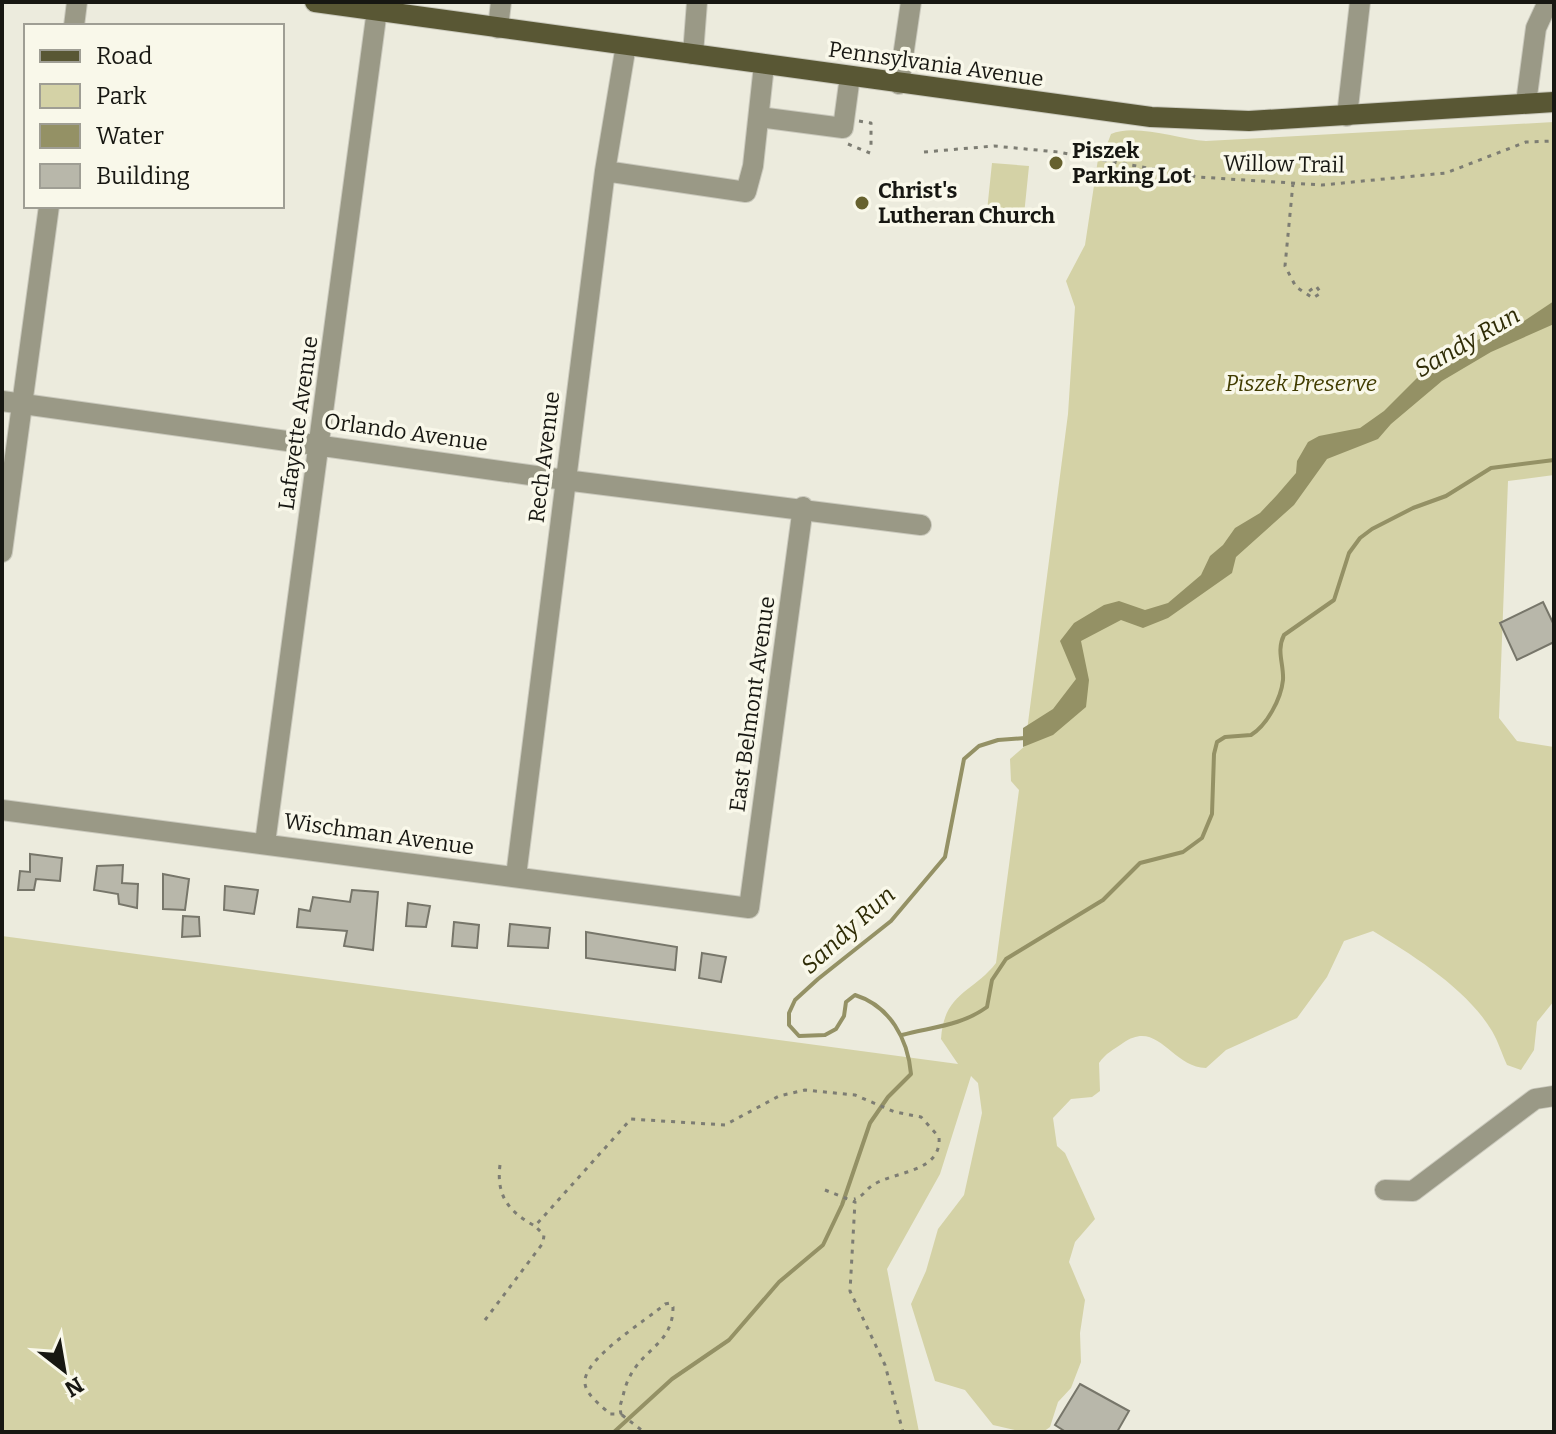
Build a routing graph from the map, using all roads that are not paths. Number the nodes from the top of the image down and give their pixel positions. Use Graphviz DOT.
graph roads {
  1 [pos="77,2"];
  2 [pos="315,2"];
  3 [pos="501,2"];
  4 [pos="697,2"];
  5 [pos="911,2"];
  6 [pos="1360,2"];
  7 [pos="1548,2"];
  8 [pos="377,10"];
  9 [pos="74,24"];
  10 [pos="498,28"];
  11 [pos="626,45"];
  12 [pos="693,54"];
  13 [pos="764,65"];
  14 [pos="850,76"];
  15 [pos="899,84"];
  16 [pos="1554,102"];
  17 [pos="1526,103"];
  18 [pos="1347,116"];
  19 [pos="759,117"];
  20 [pos="605,171"];
  21 [pos="49,208"];
  22 [pos="12,402"];
  23 [pos="320,444"];
  24 [pos="565,480"];
  25 [pos="803,507"];
  26 [pos="921,525"];
  27 [pos="2,552"];
  28 [pos="2,810"];
  29 [pos="265,843"];
  30 [pos="516,876"];
  31 [pos="749,908"];
  32 [pos="1554,1096"];
  33 [pos="1385,1190"];
  1 -- 9 [label="street"];
  2 -- 8 [label="main road, Pennsylvania Avenue"];
  3 -- 10 [label="street"];
  4 -- 12 [label="street"];
  5 -- 15 [label="street"];
  6 -- 18 [label="street"];
  7 -- 17 [label="street"];
  8 -- 10 [label="main road, Pennsylvania Avenue"];
  8 -- 23 [label="street, Lafayette Avenue"];
  10 -- 11 [label="main road, Pennsylvania Avenue"];
  11 -- 12 [label="main road, Pennsylvania Avenue"];
  11 -- 20 [label="street, Rech Avenue"];
  12 -- 13 [label="main road, Pennsylvania Avenue"];
  13 -- 14 [label="main road, Pennsylvania Avenue"];
  13 -- 19 [label="street"];
  14 -- 15 [label="main road, Pennsylvania Avenue"];
  14 -- 19 [label="street"];
  15 -- 18 [label="main road, Pennsylvania Avenue"];
  16 -- 17 [label="main road, Pennsylvania Avenue"];
  17 -- 18 [label="main road, Pennsylvania Avenue"];
  19 -- 20 [label="street"];
  20 -- 24 [label="street, Rech Avenue"];
  21 -- 22 [label="street"];
  22 -- 23 [label="street, Orlando Avenue"];
  22 -- 27 [label="street"];
  23 -- 24 [label="street, Orlando Avenue"];
  23 -- 29 [label="street, Lafayette Avenue"];
  24 -- 25 [label="street, Orlando Avenue"];
  24 -- 30 [label="street, Rech Avenue"];
  25 -- 26 [label="street, Orlando Avenue"];
  25 -- 31 [label="street, East Belmont Avenue"];
  28 -- 29 [label="street, Wischman Avenue"];
  29 -- 30 [label="street, Wischman Avenue"];
  30 -- 31 [label="street, Wischman Avenue"];
  32 -- 33 [label="street"];
}
